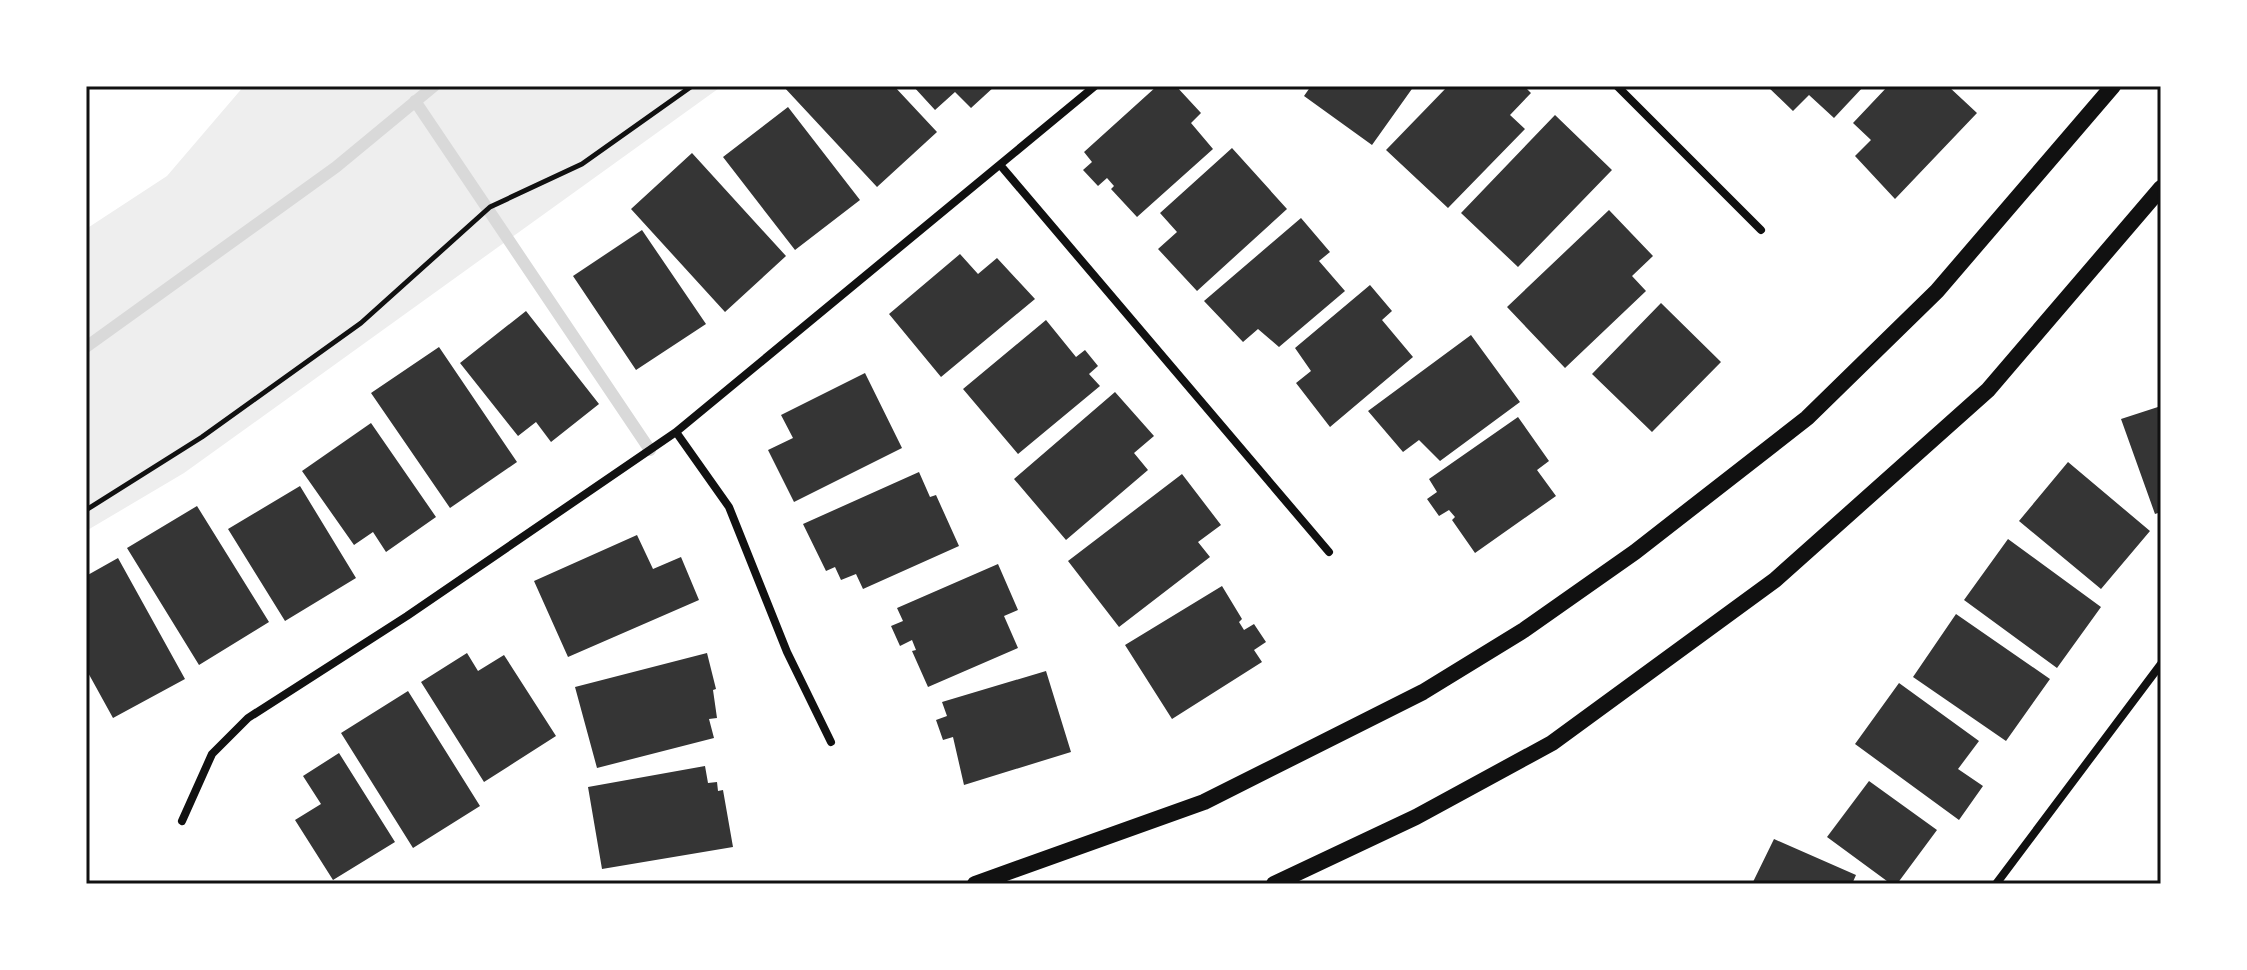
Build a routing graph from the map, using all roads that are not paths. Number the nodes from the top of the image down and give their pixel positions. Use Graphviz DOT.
graph roads {
  1 [pos="1095,86"];
  2 [pos="1617,86"];
  3 [pos="2113,86"];
  4 [pos="1001,166"];
  5 [pos="2161,188"];
  6 [pos="1761,230"];
  7 [pos="676,432"];
  8 [pos="1329,552"];
  9 [pos="2161,664"];
  10 [pos="831,742"];
  11 [pos="182,821"];
  12 [pos="975,884"];
  13 [pos="1274,884"];
  14 [pos="1996,884"];
  1 -- 4 [label="street"];
  2 -- 6 [label="street"];
  3 -- 12 [label="main road"];
  4 -- 7 [label="street"];
  4 -- 8 [label="street"];
  5 -- 13 [label="main road"];
  7 -- 10 [label="street"];
  7 -- 11 [label="street"];
  9 -- 14 [label="street"];
}
